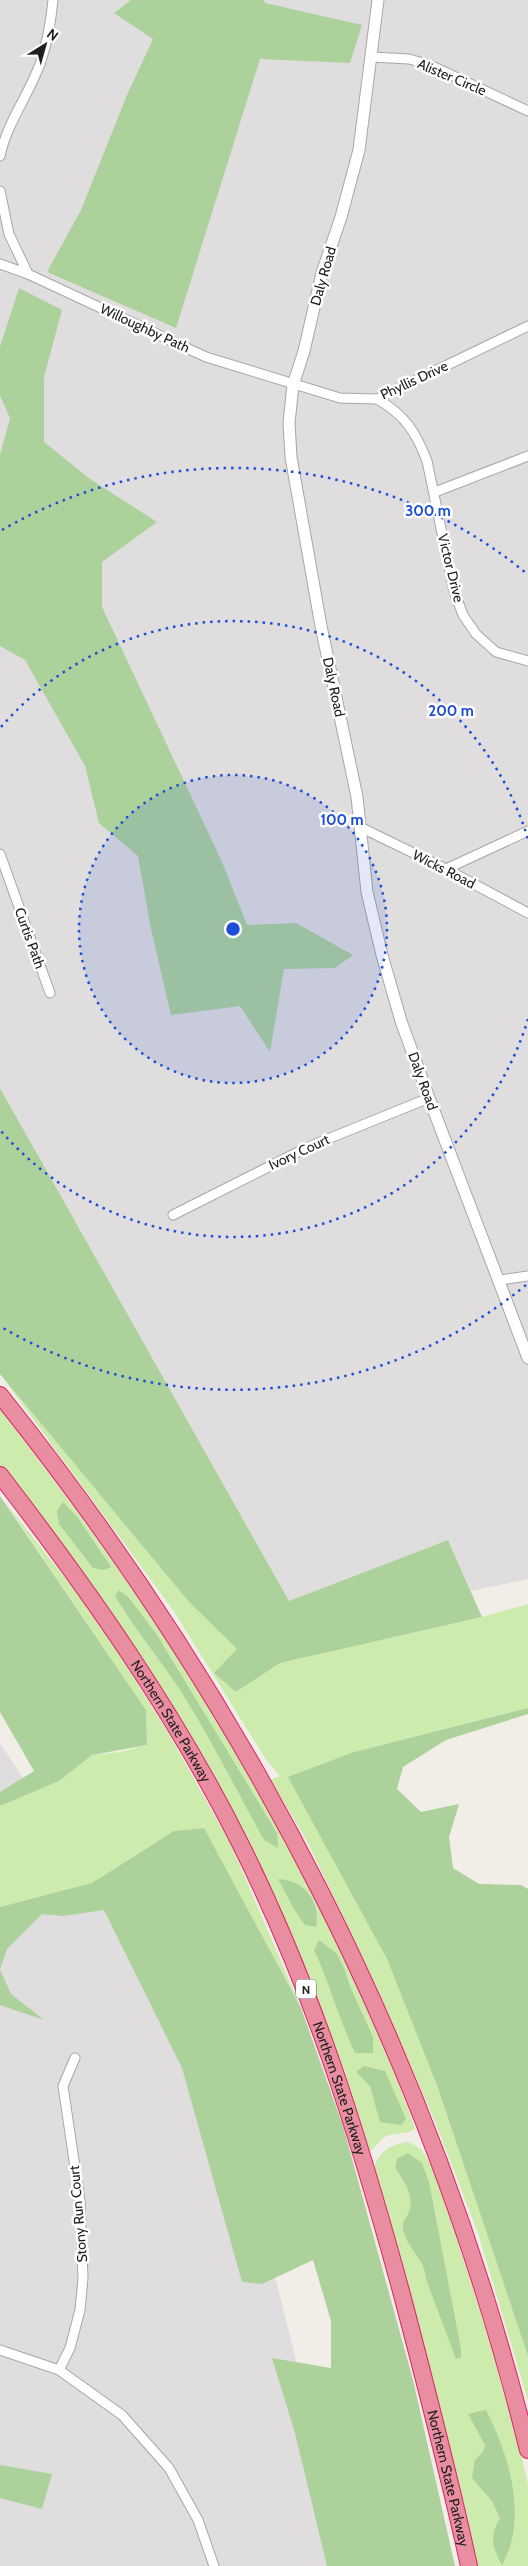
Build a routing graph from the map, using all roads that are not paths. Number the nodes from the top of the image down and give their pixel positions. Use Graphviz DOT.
graph roads {
  1 [pos="53,0"];
  2 [pos="378,0"];
  3 [pos="372,58"];
  4 [pos="528,111"];
  5 [pos="0,156"];
  6 [pos="0,191"];
  7 [pos="0,264"];
  8 [pos="28,274"];
  9 [pos="528,326"];
  10 [pos="293,385"];
  11 [pos="377,399"];
  12 [pos="528,456"];
  13 [pos="435,492"];
  14 [pos="528,661"];
  15 [pos="360,827"];
  16 [pos="528,832"];
  17 [pos="0,854"];
  18 [pos="446,869"];
  19 [pos="528,913"];
  20 [pos="50,993"];
  21 [pos="430,1098"];
  22 [pos="173,1216"];
  23 [pos="528,1276"];
  24 [pos="500,1280"];
  25 [pos="528,1358"];
  26 [pos="0,1394"];
  27 [pos="0,1475"];
  28 [pos="75,2058"];
  29 [pos="0,2350"];
  30 [pos="59,2370"];
  31 [pos="528,2450"];
  32 [pos="214,2566"];
  33 [pos="469,2566"];
  1 -- 5 [label="street"];
  2 -- 3 [label="street, Daly Road"];
  3 -- 4 [label="street, Alister Circle"];
  3 -- 10 [label="street, Daly Road"];
  6 -- 8 [label="street"];
  7 -- 8 [label="street, Willoughby Path"];
  8 -- 10 [label="street, Willoughby Path"];
  9 -- 11 [label="street, Phyllis Drive"];
  10 -- 11 [label="street, Phyllis Drive"];
  10 -- 15 [label="street, Daly Road"];
  11 -- 13 [label="street, Victor Drive"];
  12 -- 13 [label="street"];
  13 -- 14 [label="street, Victor Drive"];
  15 -- 18 [label="street, Wicks Road"];
  15 -- 21 [label="street, Daly Road"];
  16 -- 18 [label="street"];
  17 -- 20 [label="street, Curtis Path"];
  18 -- 19 [label="street, Wicks Road"];
  21 -- 22 [label="street, Ivory Court"];
  21 -- 24 [label="street, Daly Road"];
  23 -- 24 [label="street"];
  24 -- 25 [label="street, Daly Road"];
  26 -- 31 [label="highway"];
  27 -- 33 [label="highway, Northern State Parkway / N"];
  28 -- 30 [label="street, Stony Run Court"];
  29 -- 30 [label="street"];
  30 -- 32 [label="street"];
}
